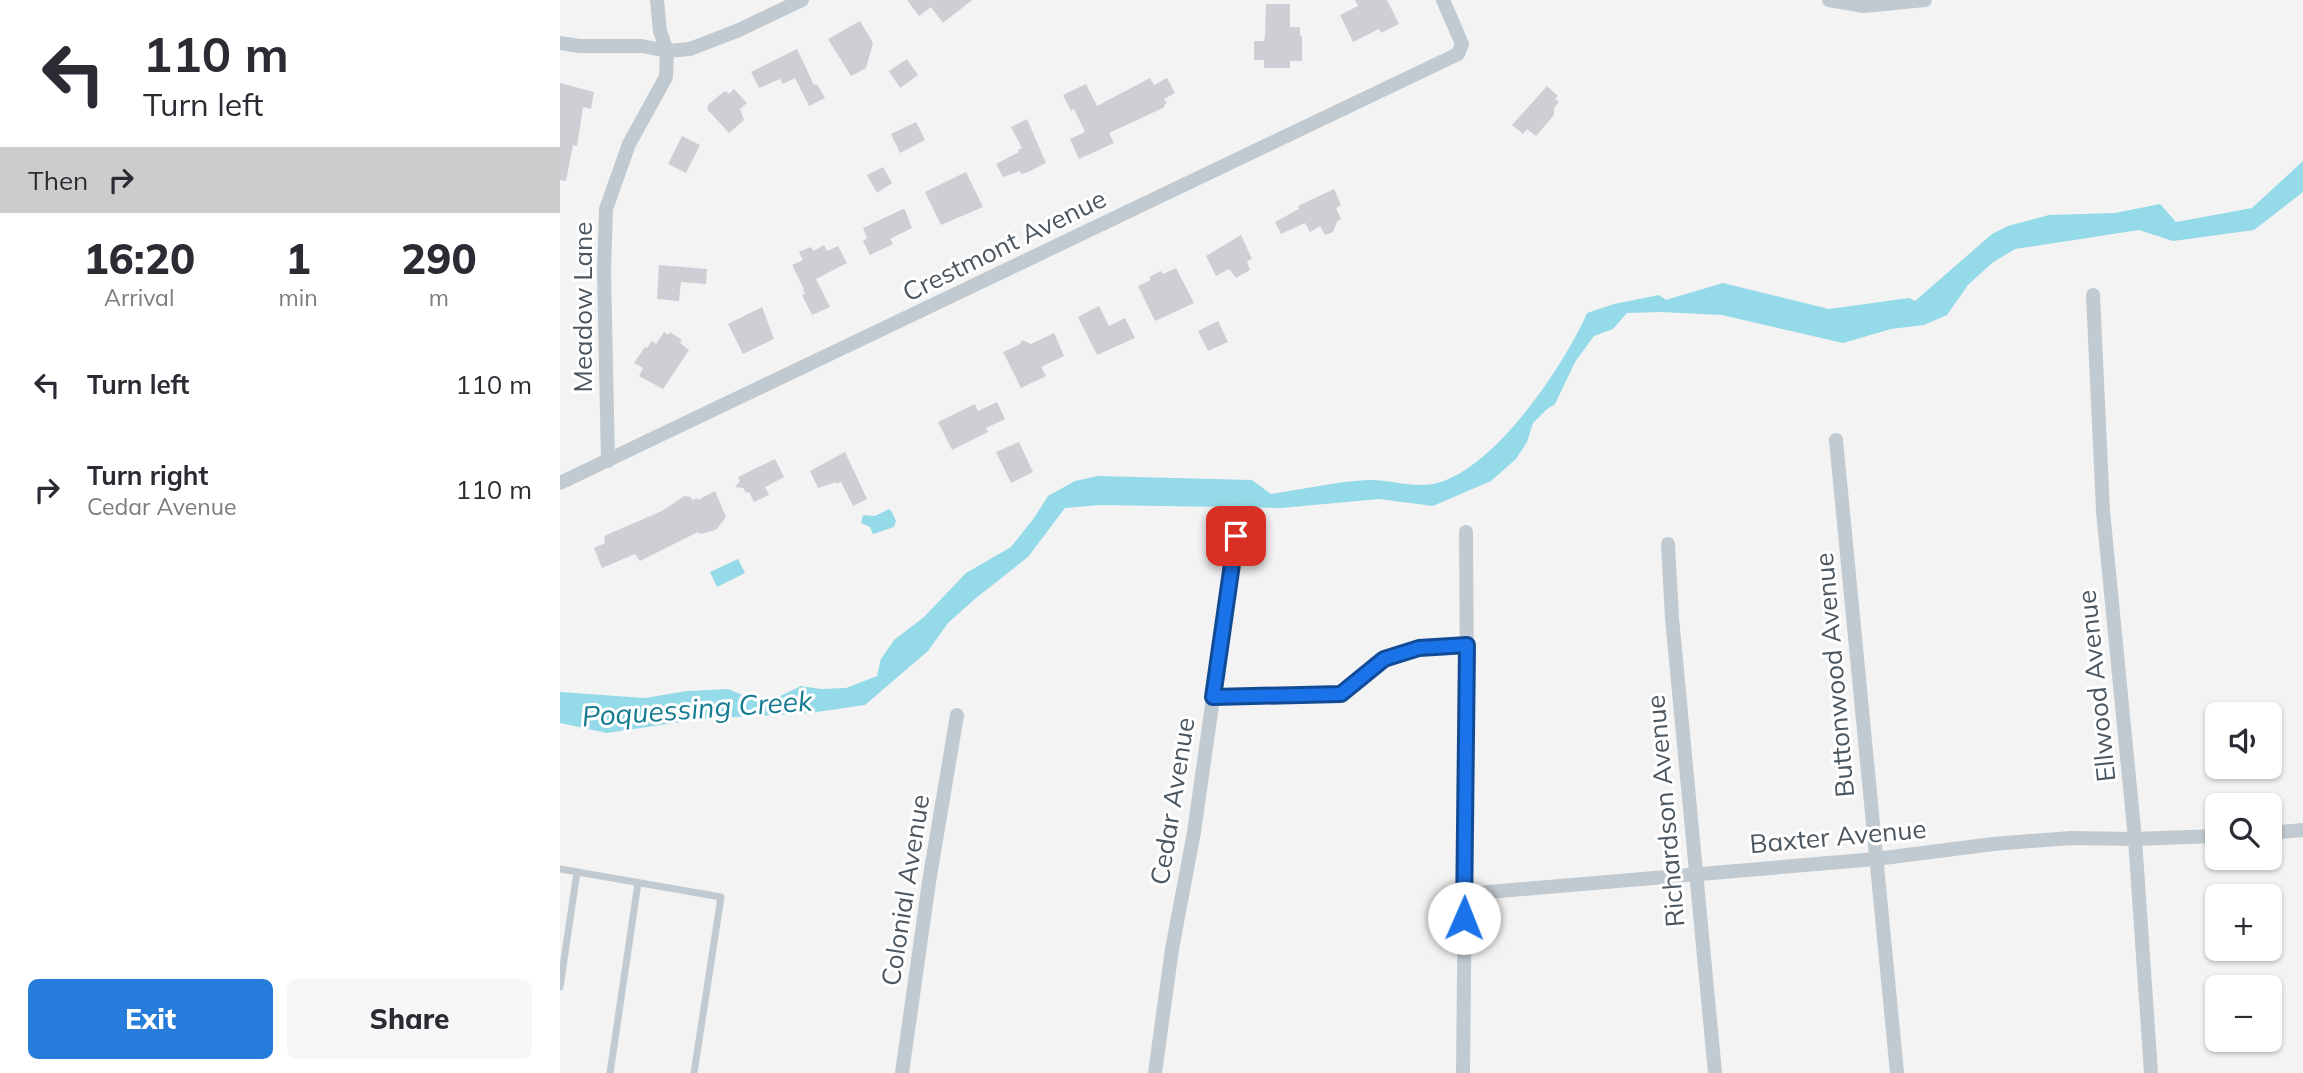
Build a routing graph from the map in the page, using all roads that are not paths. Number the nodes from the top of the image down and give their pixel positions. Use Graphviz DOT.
graph roads {
  1 [pos="657,0"];
  2 [pos="802,0"];
  3 [pos="1443,0"];
  4 [pos="1829,0"];
  5 [pos="1925,0"];
  6 [pos="560,43"];
  7 [pos="667,51"];
  8 [pos="2093,295"];
  9 [pos="1836,440"];
  10 [pos="608,461"];
  11 [pos="560,483"];
  12 [pos="1466,532"];
  13 [pos="1236,536"];
  14 [pos="1668,544"];
  15 [pos="1467,645"];
  16 [pos="1213,697"];
  17 [pos="957,715"];
  18 [pos="2303,830"];
  19 [pos="2282,832"];
  20 [pos="2205,836"];
  21 [pos="2135,839"];
  22 [pos="1876,859"];
  23 [pos="560,869"];
  24 [pos="578,872"];
  25 [pos="1695,873"];
  26 [pos="638,883"];
  27 [pos="1465,894"];
  28 [pos="560,987"];
  29 [pos="610,1073"];
  30 [pos="694,1073"];
  31 [pos="902,1073"];
  32 [pos="1155,1073"];
  33 [pos="1463,1073"];
  34 [pos="1715,1073"];
  35 [pos="1897,1073"];
  36 [pos="2151,1073"];
  1 -- 7 [label="street, Meadow Lane"];
  2 -- 7 [label="street"];
  3 -- 10 [label="street, Crestmont Avenue"];
  4 -- 5 [label="street"];
  6 -- 7 [label="street"];
  7 -- 10 [label="street, Meadow Lane"];
  8 -- 21 [label="street, Ellwood Avenue"];
  9 -- 22 [label="street, Buttonwood Avenue"];
  10 -- 11 [label="street, Crestmont Avenue"];
  12 -- 15 [label="street"];
  13 -- 16 [label="street, Cedar Avenue"];
  14 -- 25 [label="street, Richardson Avenue"];
  15 -- 16 [label="lane"];
  15 -- 27 [label="street"];
  16 -- 32 [label="street, Cedar Avenue"];
  17 -- 31 [label="street, Colonial Avenue"];
  18 -- 19 [label="street"];
  20 -- 21 [label="street, Baxter Avenue"];
  21 -- 22 [label="street, Baxter Avenue"];
  21 -- 36 [label="street, Ellwood Avenue"];
  22 -- 25 [label="street, Baxter Avenue"];
  22 -- 35 [label="street, Buttonwood Avenue"];
  23 -- 24 [label="lane"];
  24 -- 26 [label="lane"];
  24 -- 28 [label="lane"];
  25 -- 27 [label="street, Baxter Avenue"];
  25 -- 34 [label="street, Richardson Avenue"];
  26 -- 29 [label="lane"];
  26 -- 30 [label="lane"];
  27 -- 33 [label="street"];
}
